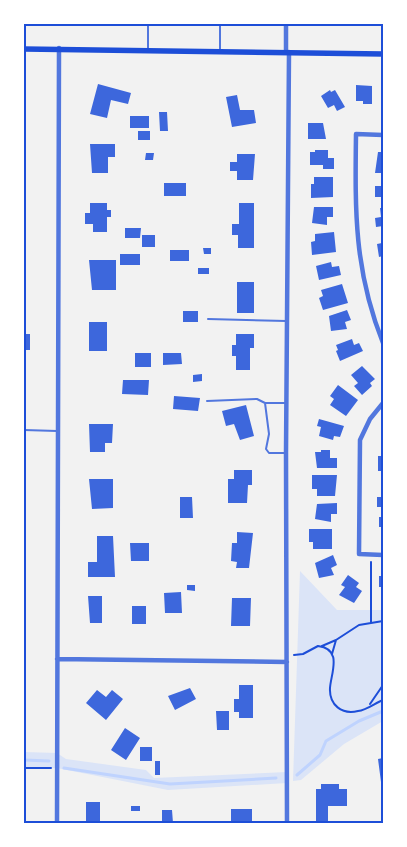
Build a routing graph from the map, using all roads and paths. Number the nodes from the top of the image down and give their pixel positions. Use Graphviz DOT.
graph roads {
  1 [pos="148,24"];
  2 [pos="220,24"];
  3 [pos="286,24"];
  4 [pos="24,48"];
  5 [pos="59,48"];
  6 [pos="148,50"];
  7 [pos="220,50"];
  8 [pos="288,52"];
  9 [pos="383,54"];
  10 [pos="383,135"];
  11 [pos="208,319"];
  12 [pos="288,322"];
  13 [pos="383,342"];
  14 [pos="206,401"];
  15 [pos="265,403"];
  16 [pos="287,403"];
  17 [pos="383,403"];
  18 [pos="24,430"];
  19 [pos="56,431"];
  20 [pos="286,453"];
  21 [pos="371,554"];
  22 [pos="383,554"];
  23 [pos="383,621"];
  24 [pos="371,622"];
  25 [pos="336,640"];
  26 [pos="321,646"];
  27 [pos="332,654"];
  28 [pos="287,656"];
  29 [pos="56,659"];
  30 [pos="287,662"];
  31 [pos="383,685"];
  32 [pos="383,700"];
  33 [pos="369,707"];
  34 [pos="24,768"];
  35 [pos="57,768"];
  36 [pos="57,823"];
  37 [pos="287,823"];
  1 -- 6 [label="lane"];
  2 -- 7 [label="lane"];
  3 -- 8 [label="street"];
  4 -- 5 [label="main road"];
  5 -- 6 [label="main road"];
  5 -- 19 [label="street"];
  6 -- 7 [label="main road"];
  7 -- 8 [label="main road"];
  8 -- 9 [label="main road"];
  8 -- 12 [label="street"];
  10 -- 13 [label="street"];
  11 -- 12 [label="lane"];
  12 -- 16 [label="street"];
  14 -- 15 [label="lane"];
  15 -- 16 [label="lane"];
  15 -- 20 [label="lane"];
  16 -- 20 [label="street"];
  17 -- 21 [label="street"];
  18 -- 19 [label="lane"];
  19 -- 29 [label="street"];
  20 -- 28 [label="street"];
  21 -- 22 [label="street"];
  21 -- 24 [label="path"];
  23 -- 24 [label="path"];
  24 -- 25 [label="path"];
  25 -- 26 [label="path"];
  25 -- 27 [label="path"];
  26 -- 27 [label="path"];
  26 -- 28 [label="path"];
  27 -- 33 [label="path"];
  28 -- 30 [label="street"];
  29 -- 30 [label="street"];
  29 -- 35 [label="street"];
  30 -- 37 [label="street"];
  31 -- 33 [label="path"];
  32 -- 33 [label="path"];
  34 -- 35 [label="path"];
  35 -- 36 [label="street"];
}
